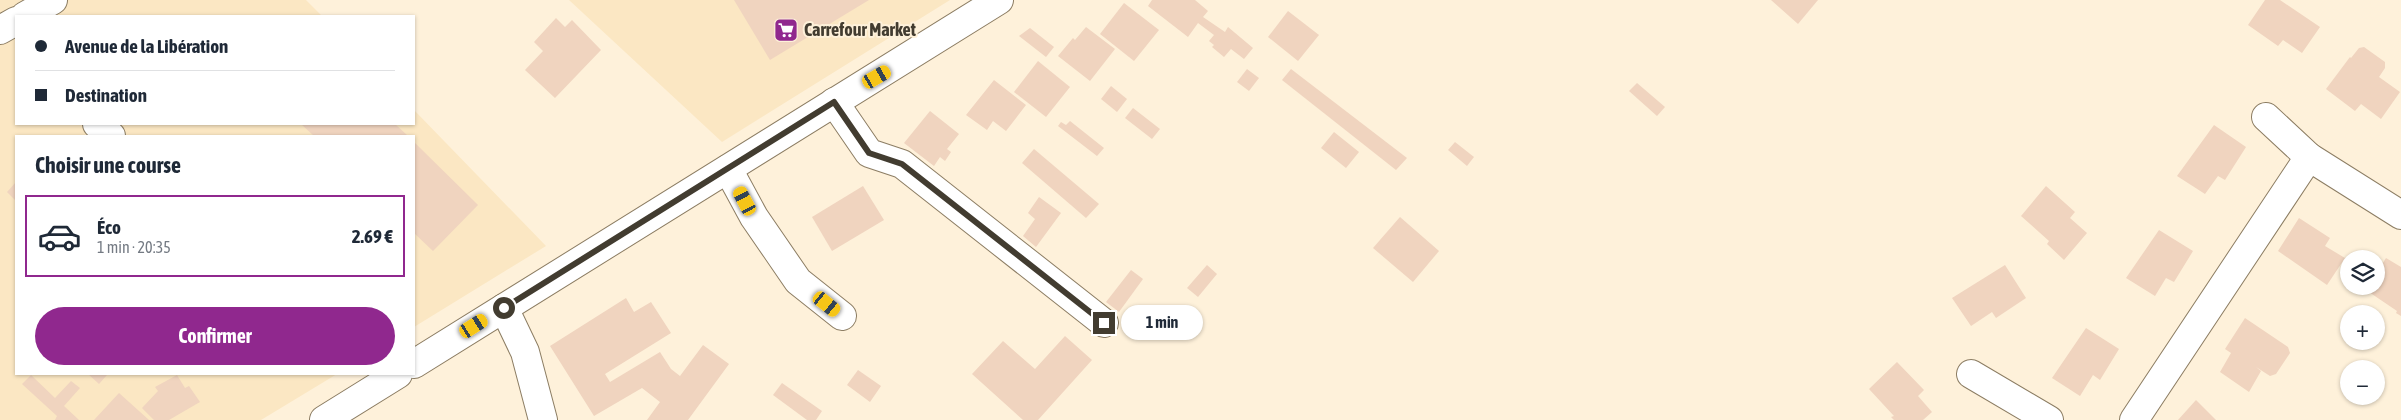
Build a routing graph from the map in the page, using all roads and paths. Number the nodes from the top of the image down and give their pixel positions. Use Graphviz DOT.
graph roads {
  1 [pos="53,0"];
  2 [pos="1000,0"];
  3 [pos="27,15"];
  4 [pos="15,22"];
  5 [pos="0,30"];
  6 [pos="834,102"];
  7 [pos="2266,117"];
  8 [pos="98,125"];
  9 [pos="110,135"];
  10 [pos="2309,158"];
  11 [pos="728,168"];
  12 [pos="2401,216"];
  13 [pos="504,308"];
  14 [pos="842,316"];
  15 [pos="1104,323"];
  16 [pos="415,363"];
  17 [pos="1971,374"];
  18 [pos="394,375"];
  19 [pos="368,381"];
  20 [pos="324,420"];
  21 [pos="543,420"];
  22 [pos="2049,420"];
  23 [pos="2134,420"];
  1 -- 3 [label="street"];
  2 -- 6 [label="street"];
  4 -- 5 [label="street"];
  6 -- 11 [label="street"];
  6 -- 15 [label="street"];
  7 -- 10 [label="street"];
  8 -- 9 [label="street"];
  10 -- 12 [label="street"];
  10 -- 23 [label="street"];
  11 -- 13 [label="street"];
  11 -- 14 [label="street"];
  13 -- 16 [label="street"];
  13 -- 21 [label="street"];
  17 -- 22 [label="street"];
  18 -- 19 [label="street"];
  19 -- 20 [label="street"];
}
